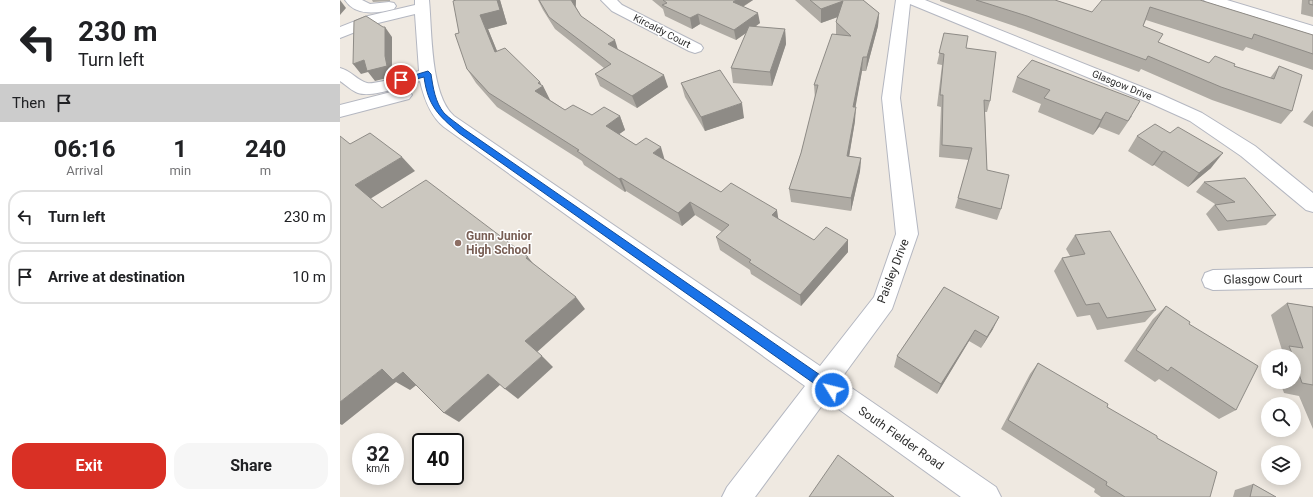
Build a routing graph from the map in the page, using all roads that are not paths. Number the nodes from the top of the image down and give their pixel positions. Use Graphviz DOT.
graph roads {
  1 [pos="352,0"];
  2 [pos="608,0"];
  3 [pos="903,0"];
  4 [pos="912,0"];
  5 [pos="1211,0"];
  6 [pos="420,3"];
  7 [pos="1313,31"];
  8 [pos="340,33"];
  9 [pos="695,48"];
  10 [pos="340,73"];
  11 [pos="428,81"];
  12 [pos="340,111"];
  13 [pos="1313,204"];
  14 [pos="1313,278"];
  15 [pos="1213,280"];
  16 [pos="823,383"];
  17 [pos="737,497"];
  18 [pos="986,497"];
  1 -- 6 [label="street"];
  2 -- 9 [label="street, Kircaldy Court"];
  3 -- 16 [label="street, Paisley Drive"];
  4 -- 13 [label="street, Glasgow Drive"];
  5 -- 7 [label="street"];
  6 -- 8 [label="street"];
  6 -- 11 [label="street, South Fielder Road"];
  10 -- 11 [label="street"];
  11 -- 12 [label="street"];
  11 -- 16 [label="street, South Fielder Road"];
  14 -- 15 [label="street, Glasgow Court"];
  16 -- 17 [label="street, Paisley Drive"];
  16 -- 18 [label="street, South Fielder Road"];
}
